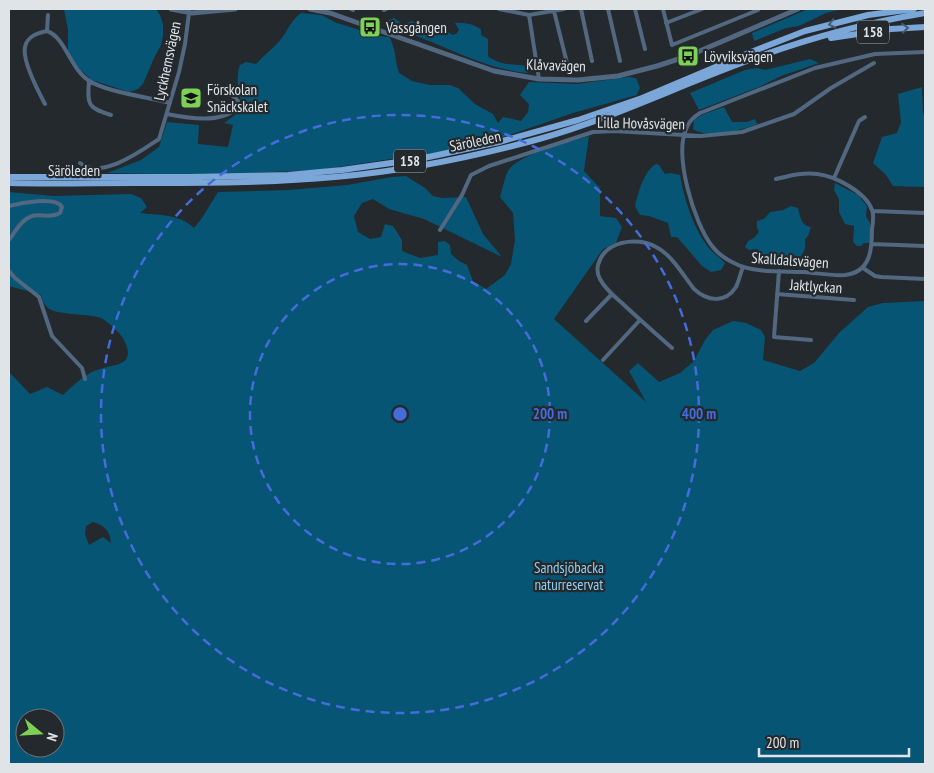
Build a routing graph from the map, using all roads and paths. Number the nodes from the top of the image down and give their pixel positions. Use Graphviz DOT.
graph roads {
  1 [pos="171,9"];
  2 [pos="235,9"];
  3 [pos="310,9"];
  4 [pos="499,9"];
  5 [pos="564,9"];
  6 [pos="581,9"];
  7 [pos="608,9"];
  8 [pos="635,9"];
  9 [pos="663,9"];
  10 [pos="702,9"];
  11 [pos="798,9"];
  12 [pos="885,9"];
  13 [pos="914,9"];
  14 [pos="206,10"];
  15 [pos="758,10"];
  16 [pos="554,11"];
  17 [pos="188,13"];
  18 [pos="925,13"];
  19 [pos="48,15"];
  20 [pos="529,15"];
  21 [pos="868,15"];
  22 [pos="666,23"];
  23 [pos="925,27"];
  24 [pos="47,31"];
  25 [pos="822,37"];
  26 [pos="645,50"];
  27 [pos="925,52"];
  28 [pos="863,56"];
  29 [pos="592,61"];
  30 [pos="620,61"];
  31 [pos="567,63"];
  32 [pos="874,64"];
  33 [pos="865,67"];
  34 [pos="539,78"];
  35 [pos="89,81"];
  36 [pos="233,96"];
  37 [pos="170,103"];
  38 [pos="44,104"];
  39 [pos="167,114"];
  40 [pos="111,115"];
  41 [pos="865,117"];
  42 [pos="684,135"];
  43 [pos="80,163"];
  44 [pos="834,178"];
  45 [pos="776,179"];
  46 [pos="10,180"];
  47 [pos="9,206"];
  48 [pos="873,211"];
  49 [pos="925,213"];
  50 [pos="440,230"];
  51 [pos="9,240"];
  52 [pos="872,244"];
  53 [pos="924,246"];
  54 [pos="743,267"];
  55 [pos="863,268"];
  56 [pos="9,271"];
  57 [pos="779,271"];
  58 [pos="925,278"];
  59 [pos="612,294"];
  60 [pos="777,294"];
  61 [pos="854,300"];
  62 [pos="640,320"];
  63 [pos="586,321"];
  64 [pos="811,340"];
  65 [pos="672,348"];
  66 [pos="603,360"];
  67 [pos="84,379"];
  1 -- 17 [label="street"];
  2 -- 14 [label="street"];
  3 -- 34 [label="street, Klåvavägen"];
  4 -- 20 [label="street"];
  5 -- 16 [label="street"];
  6 -- 29 [label="street"];
  7 -- 30 [label="street"];
  8 -- 26 [label="street"];
  9 -- 22 [label="street"];
  10 -- 22 [label="street"];
  11 -- 34 [label="street, Klåvavägen"];
  12 -- 21 [label="main road, 158"];
  13 -- 21 [label="main road, Säröleden / 158"];
  14 -- 17 [label="street"];
  15 -- 22 [label="street"];
  16 -- 20 [label="street"];
  16 -- 31 [label="street"];
  17 -- 37 [label="street, Lyckhemsvägen"];
  18 -- 25 [label="main road, Säröleden / 158"];
  19 -- 24 [label="street"];
  20 -- 34 [label="street"];
  21 -- 46 [label="main road, Säröleden / 158, one-way"];
  25 -- 23 [label="main road, 158, one-way"];
  24 -- 35 [label="street"];
  24 -- 38 [label="street"];
  25 -- 46 [label="main road, Säröleden / 158"];
  27 -- 28 [label="street"];
  28 -- 33 [label="street"];
  28 -- 42 [label="street"];
  32 -- 33 [label="street, Lilla Hovåsvägen"];
  33 -- 42 [label="street, Lilla Hovåsvägen"];
  35 -- 37 [label="street"];
  35 -- 40 [label="street"];
  36 -- 39 [label="street, Lyckhemsvägen"];
  37 -- 39 [label="street, Lyckhemsvägen"];
  39 -- 43 [label="street, Lyckhemsvägen"];
  41 -- 44 [label="street"];
  42 -- 50 [label="street, Lilla Hovåsvägen"];
  42 -- 54 [label="street, Skalldalsvägen"];
  44 -- 45 [label="street"];
  44 -- 48 [label="street"];
  47 -- 51 [label="street"];
  48 -- 49 [label="street"];
  48 -- 52 [label="street"];
  52 -- 53 [label="street"];
  52 -- 55 [label="street"];
  54 -- 57 [label="street, Skalldalsvägen"];
  54 -- 59 [label="street"];
  55 -- 57 [label="street, Skalldalsvägen"];
  55 -- 58 [label="street"];
  56 -- 67 [label="street"];
  57 -- 60 [label="street, Jaktlyckan"];
  59 -- 62 [label="street"];
  59 -- 63 [label="street"];
  60 -- 61 [label="street, Jaktlyckan"];
  60 -- 64 [label="street, Jaktlyckan"];
  62 -- 65 [label="street"];
  62 -- 66 [label="street"];
}
